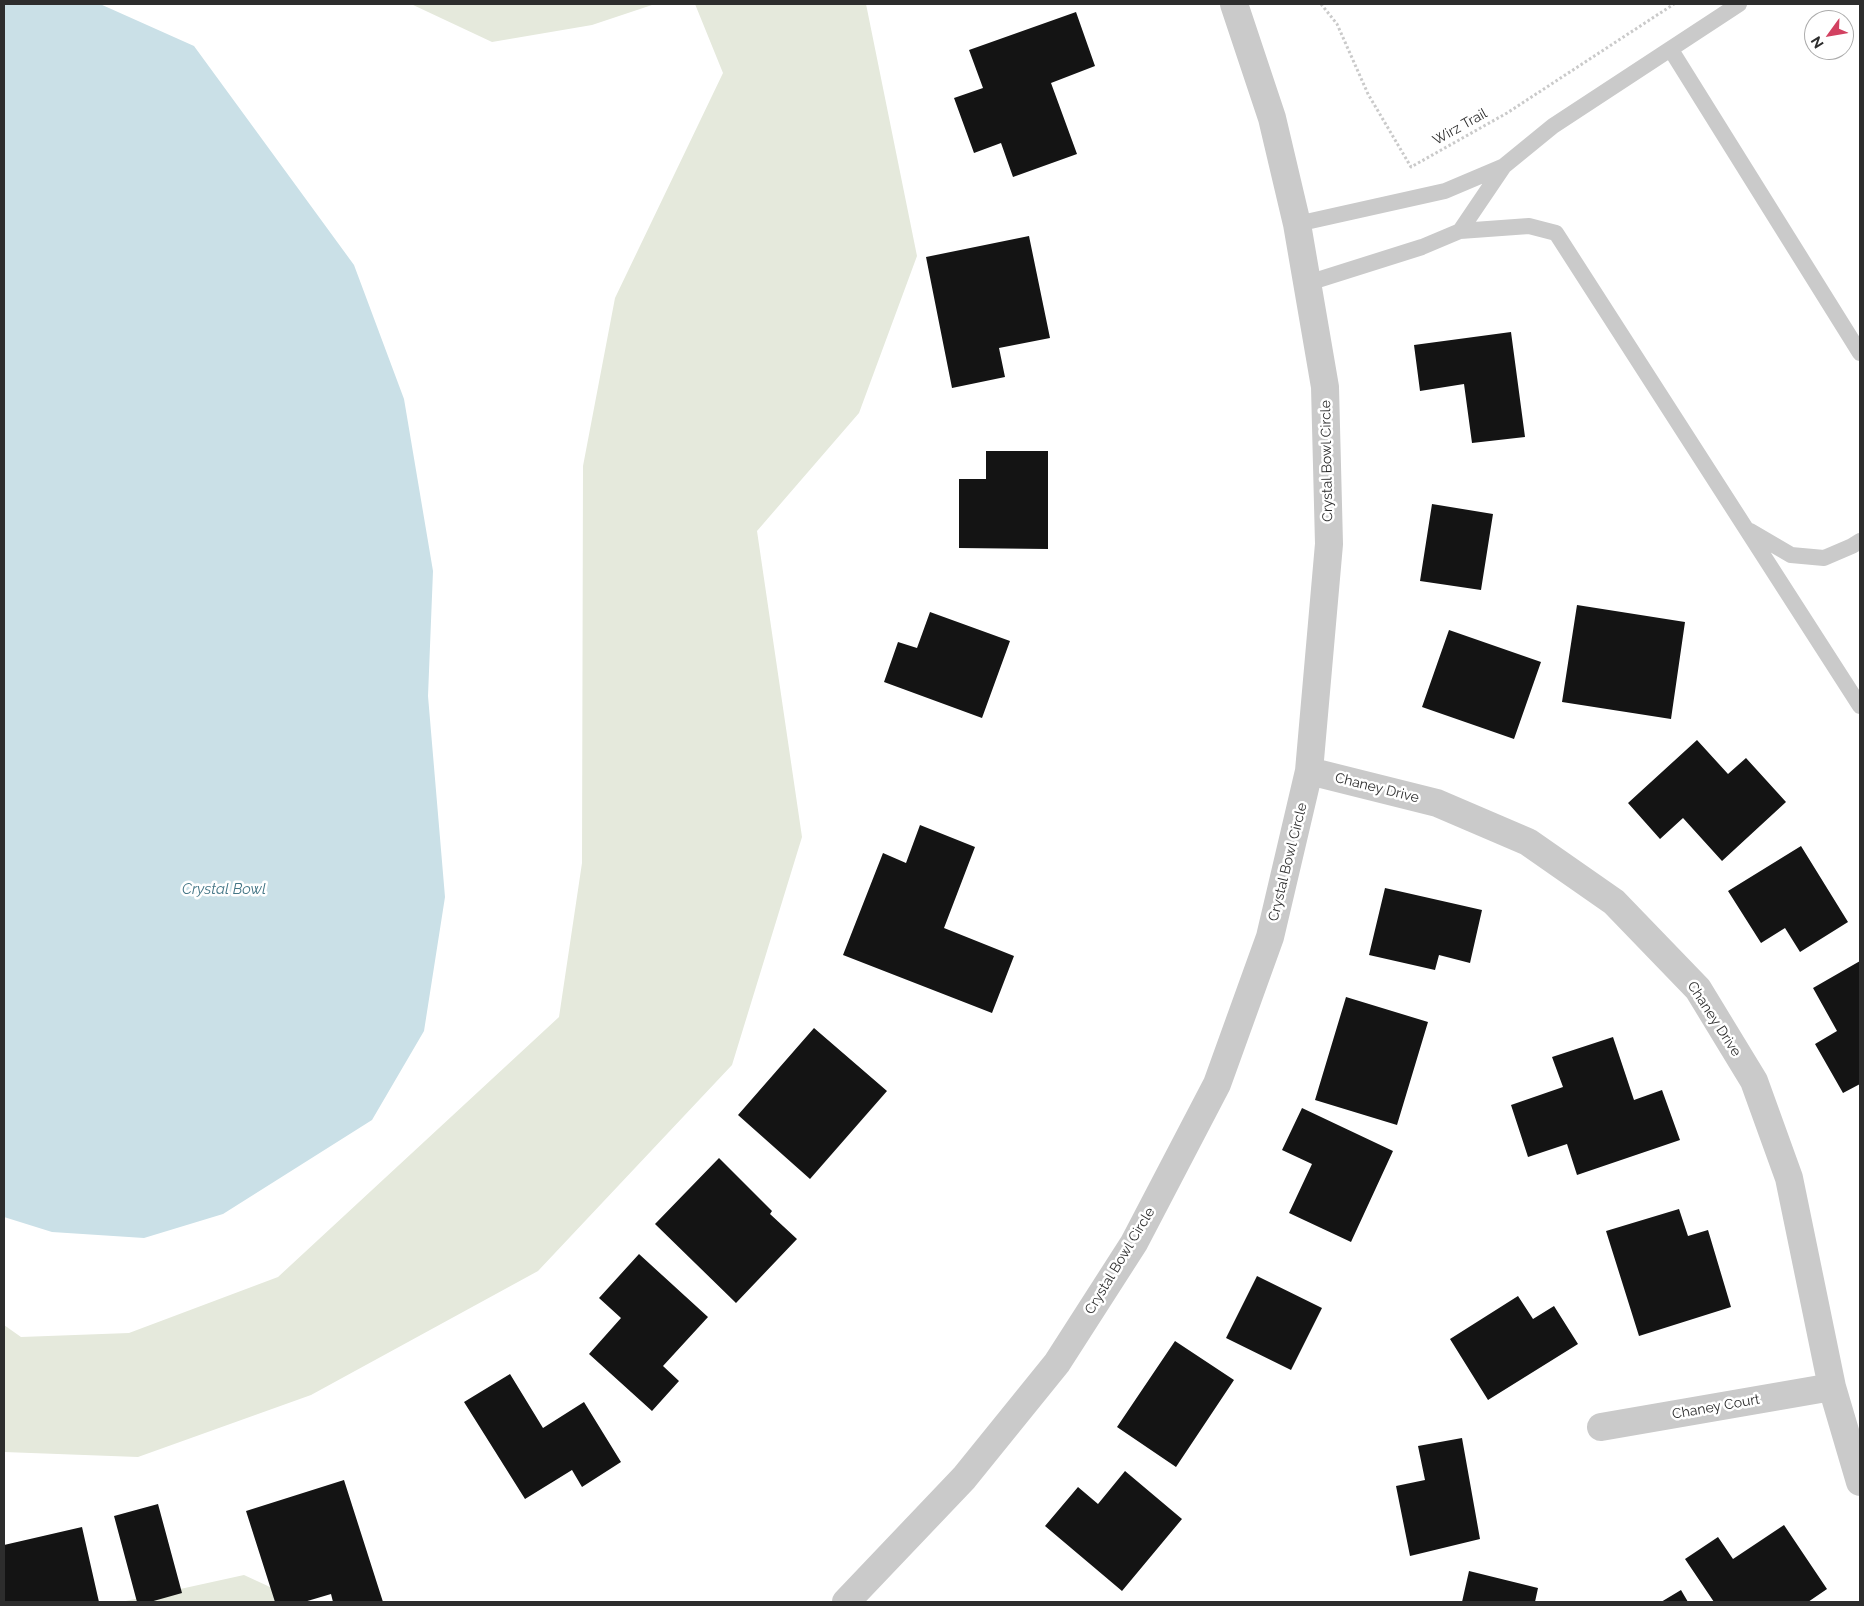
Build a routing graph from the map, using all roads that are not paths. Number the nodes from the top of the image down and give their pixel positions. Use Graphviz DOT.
graph roads {
  1 [pos="1234,4"];
  2 [pos="1739,4"];
  3 [pos="1671,50"];
  4 [pos="1504,166"];
  5 [pos="1297,224"];
  6 [pos="1460,231"];
  7 [pos="1308,283"];
  8 [pos="1860,353"];
  9 [pos="1746,528"];
  10 [pos="1860,541"];
  11 [pos="1860,706"];
  12 [pos="1309,771"];
  13 [pos="1832,1387"];
  14 [pos="1601,1427"];
  15 [pos="1860,1482"];
  16 [pos="846,1602"];
  1 -- 5 [label="street, Crystal Bowl Circle"];
  2 -- 3 [label="lane"];
  3 -- 4 [label="lane"];
  3 -- 8 [label="lane"];
  4 -- 5 [label="lane"];
  4 -- 6 [label="lane"];
  5 -- 7 [label="street, Crystal Bowl Circle"];
  6 -- 7 [label="lane"];
  6 -- 9 [label="lane"];
  7 -- 12 [label="street, Crystal Bowl Circle"];
  9 -- 10 [label="lane"];
  9 -- 11 [label="lane"];
  12 -- 13 [label="street, Chaney Drive"];
  12 -- 16 [label="street, Crystal Bowl Circle"];
  13 -- 14 [label="street, Chaney Court"];
  13 -- 15 [label="street, Chaney Drive"];
}
